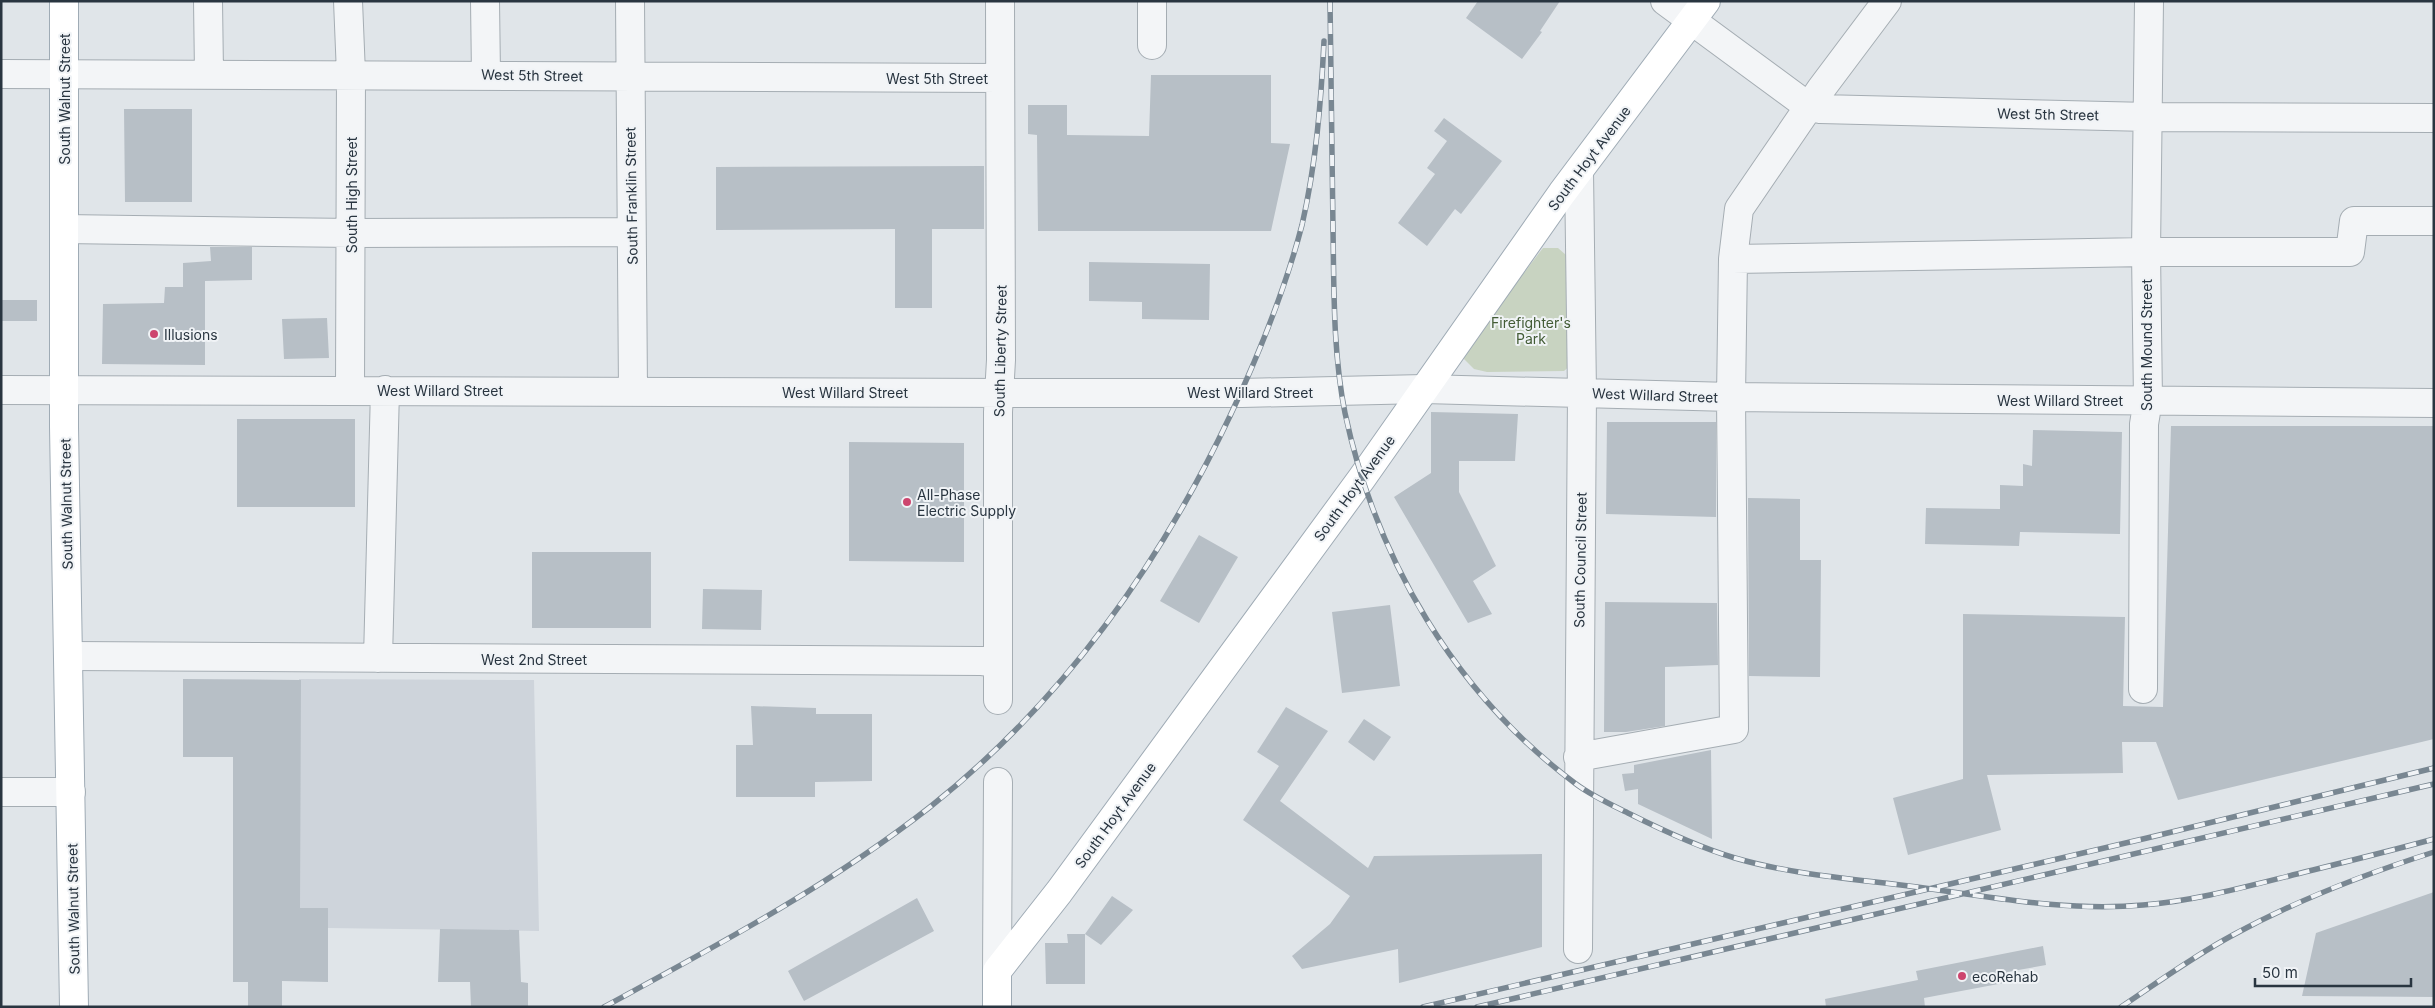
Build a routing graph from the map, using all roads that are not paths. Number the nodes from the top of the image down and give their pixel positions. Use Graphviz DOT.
graph roads {
  1 [pos="64,1"];
  2 [pos="208,1"];
  3 [pos="348,1"];
  4 [pos="485,1"];
  5 [pos="630,1"];
  6 [pos="1000,1"];
  7 [pos="1152,1"];
  8 [pos="1665,1"];
  9 [pos="1887,1"];
  10 [pos="2149,1"];
  11 [pos="1698,12"];
  12 [pos="1152,46"];
  13 [pos="208,73"];
  14 [pos="1,74"];
  15 [pos="64,74"];
  16 [pos="351,74"];
  17 [pos="486,75"];
  18 [pos="630,76"];
  19 [pos="1000,78"];
  20 [pos="1809,107"];
  21 [pos="2149,117"];
  22 [pos="2434,118"];
  23 [pos="1579,171"];
  24 [pos="2434,221"];
  25 [pos="64,229"];
  26 [pos="631,232"];
  27 [pos="352,233"];
  28 [pos="2146,252"];
  29 [pos="1733,259"];
  30 [pos="1424,389"];
  31 [pos="1,390"];
  32 [pos="66,390"];
  33 [pos="350,390"];
  34 [pos="385,390"];
  35 [pos="633,391"];
  36 [pos="1000,392"];
  37 [pos="1582,393"];
  38 [pos="1731,397"];
  39 [pos="2148,400"];
  40 [pos="2434,403"];
  41 [pos="70,656"];
  42 [pos="378,658"];
  43 [pos="998,663"];
  44 [pos="2143,689"];
  45 [pos="998,700"];
  46 [pos="1578,757"];
  47 [pos="998,782"];
  48 [pos="1,792"];
  49 [pos="71,792"];
  50 [pos="1578,950"];
  51 [pos="997,971"];
  52 [pos="74,1007"];
  53 [pos="997,1007"];
  1 -- 15 [label="main road, South Walnut Street"];
  2 -- 13 [label="street"];
  3 -- 16 [label="street, South High Street"];
  4 -- 17 [label="street"];
  5 -- 18 [label="street, South Franklin Street"];
  6 -- 19 [label="street, South Liberty Street"];
  7 -- 12 [label="street"];
  8 -- 11 [label="street"];
  9 -- 20 [label="street"];
  10 -- 21 [label="street, South Mound Street"];
  11 -- 20 [label="street"];
  11 -- 23 [label="main road, South Hoyt Avenue"];
  13 -- 15 [label="street, West 5th Street"];
  13 -- 16 [label="street, West 5th Street"];
  14 -- 15 [label="street, West 5th Street"];
  15 -- 25 [label="main road, South Walnut Street"];
  16 -- 17 [label="street, West 5th Street"];
  16 -- 27 [label="street, South High Street"];
  17 -- 18 [label="street, West 5th Street"];
  18 -- 19 [label="street, West 5th Street"];
  18 -- 26 [label="street, South Franklin Street"];
  19 -- 36 [label="street, South Liberty Street"];
  20 -- 21 [label="street, West 5th Street"];
  20 -- 29 [label="street"];
  21 -- 22 [label="street, West 5th Street"];
  21 -- 28 [label="street, South Mound Street"];
  23 -- 30 [label="main road, South Hoyt Avenue"];
  23 -- 37 [label="street, South Council Street"];
  24 -- 28 [label="street"];
  25 -- 27 [label="street"];
  25 -- 32 [label="main road, South Walnut Street"];
  26 -- 27 [label="street"];
  26 -- 35 [label="street, South Franklin Street"];
  27 -- 33 [label="street, South High Street"];
  28 -- 29 [label="street"];
  28 -- 39 [label="street, South Mound Street"];
  29 -- 38 [label="street"];
  30 -- 36 [label="street, West Willard Street"];
  30 -- 37 [label="street, West Willard Street"];
  30 -- 51 [label="main road, South Hoyt Avenue"];
  31 -- 32 [label="street, West Willard Street"];
  32 -- 33 [label="street, West Willard Street"];
  32 -- 41 [label="main road, South Walnut Street"];
  33 -- 34 [label="street, West Willard Street"];
  34 -- 35 [label="street, West Willard Street"];
  34 -- 42 [label="street"];
  35 -- 36 [label="street, West Willard Street"];
  36 -- 43 [label="street, South Liberty Street"];
  37 -- 38 [label="street, West Willard Street"];
  37 -- 46 [label="street, South Council Street"];
  38 -- 39 [label="street, West Willard Street"];
  38 -- 46 [label="street"];
  39 -- 40 [label="street, West Willard Street"];
  39 -- 44 [label="street, South Mound Street"];
  41 -- 42 [label="street, West 2nd Street"];
  41 -- 49 [label="main road, South Walnut Street"];
  42 -- 43 [label="street, West 2nd Street"];
  43 -- 45 [label="street, South Liberty Street"];
  46 -- 50 [label="street, South Council Street"];
  47 -- 51 [label="street"];
  48 -- 49 [label="street"];
  49 -- 52 [label="main road, South Walnut Street"];
  51 -- 53 [label="main road"];
}
